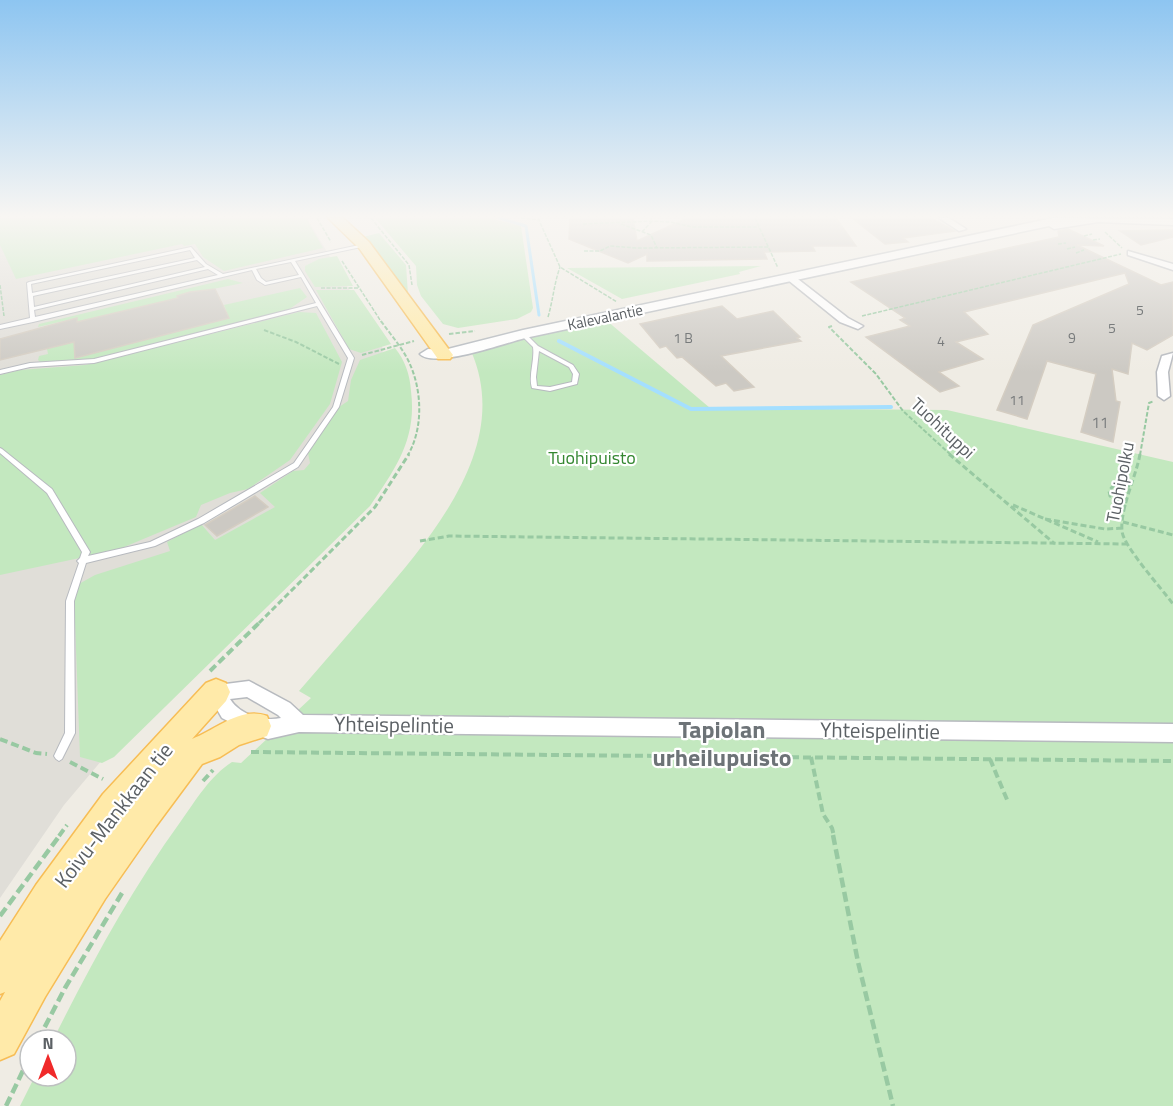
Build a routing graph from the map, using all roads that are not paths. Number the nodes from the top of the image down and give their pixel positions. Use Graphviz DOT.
graph roads {
  1 [pos="254,269"];
  2 [pos="91,270"];
  3 [pos="149,270"];
  4 [pos="201,270"];
  5 [pos="211,270"];
  6 [pos="251,270"];
  7 [pos="298,270"];
  8 [pos="368,270"];
  9 [pos="830,270"];
  10 [pos="223,275"];
  11 [pos="301,276"];
  12 [pos="791,278"];
  13 [pos="30,296"];
  14 [pos="318,304"];
  15 [pos="32,309"];
  16 [pos="33,320"];
  17 [pos="858,326"];
  18 [pos="3,327"];
  19 [pos="523,334"];
  20 [pos="536,347"];
  21 [pos="437,352"];
  22 [pos="1173,356"];
  23 [pos="0,372"];
  24 [pos="1164,396"];
  25 [pos="0,450"];
  26 [pos="81,561"];
  27 [pos="210,684"];
  28 [pos="299,723"];
  29 [pos="1173,733"];
  30 [pos="250,738"];
  31 [pos="59,756"];
  32 [pos="0,975"];
  33 [pos="0,1040"];
  1 -- 11 [label="lane"];
  2 -- 13 [label="lane"];
  3 -- 13 [label="lane"];
  4 -- 15 [label="lane"];
  5 -- 10 [label="lane"];
  6 -- 10 [label="lane"];
  7 -- 11 [label="lane"];
  8 -- 21 [label="main road"];
  9 -- 12 [label="main road, Kalevalantie"];
  10 -- 16 [label="lane"];
  11 -- 14 [label="lane"];
  12 -- 17 [label="street"];
  12 -- 19 [label="main road, Kalevalantie"];
  13 -- 15 [label="lane"];
  14 -- 23 [label="lane"];
  14 -- 26 [label="lane"];
  15 -- 16 [label="lane"];
  16 -- 18 [label="lane"];
  19 -- 20 [label="lane"];
  19 -- 21 [label="main road, Kalevalantie"];
  20 -- 20 [label="lane"];
  22 -- 24 [label="street"];
  25 -- 26 [label="lane"];
  26 -- 31 [label="lane"];
  27 -- 28 [label="street"];
  27 -- 30 [label="street, Yhteispelintie"];
  27 -- 32 [label="main road, Koivu-Mankkaan tie"];
  28 -- 29 [label="street, Yhteispelintie"];
  28 -- 30 [label="street, Yhteispelintie"];
  30 -- 33 [label="main road, Koivu-Mankkaan tie"];
}
